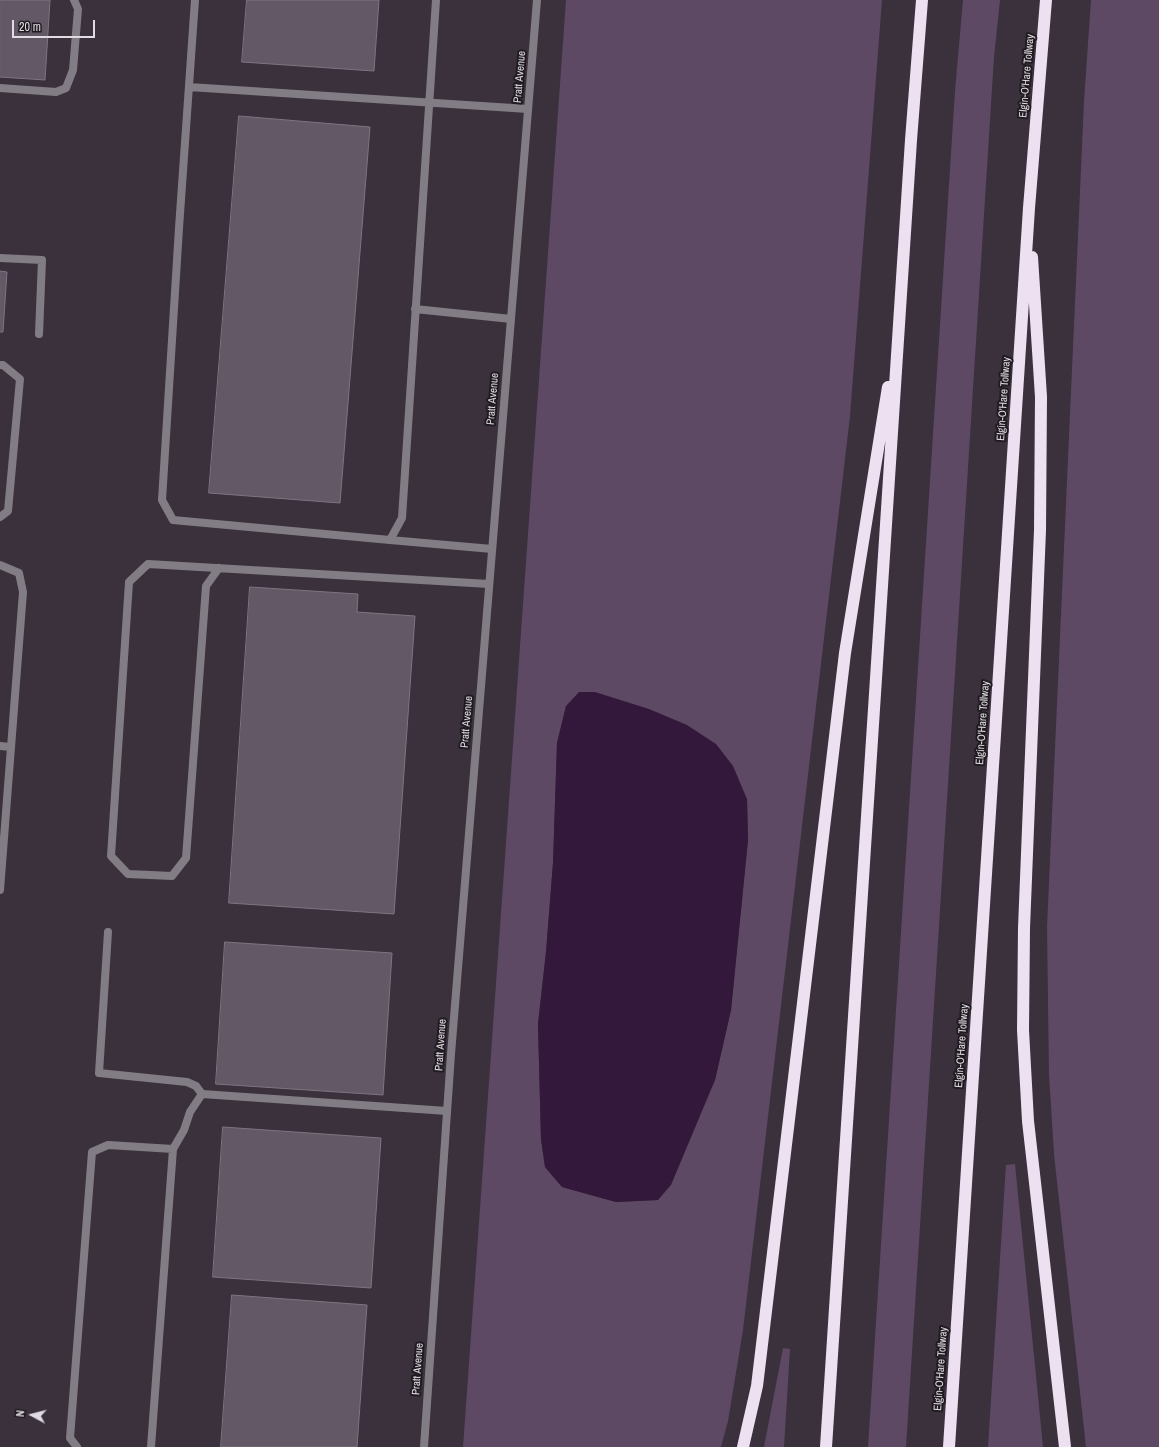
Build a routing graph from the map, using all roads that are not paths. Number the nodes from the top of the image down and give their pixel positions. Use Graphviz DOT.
graph roads {
  1 [pos="74,0"];
  2 [pos="195,0"];
  3 [pos="436,0"];
  4 [pos="537,0"];
  5 [pos="922,0"];
  6 [pos="1046,0"];
  7 [pos="189,87"];
  8 [pos="0,88"];
  9 [pos="429,103"];
  10 [pos="528,109"];
  11 [pos="1029,208"];
  12 [pos="0,258"];
  13 [pos="415,310"];
  14 [pos="900,316"];
  15 [pos="511,320"];
  16 [pos="39,334"];
  17 [pos="0,365"];
  18 [pos="0,517"];
  19 [pos="390,540"];
  20 [pos="492,549"];
  21 [pos="0,566"];
  22 [pos="219,568"];
  23 [pos="489,584"];
  24 [pos="0,746"];
  25 [pos="11,747"];
  26 [pos="0,890"];
  27 [pos="108,932"];
  28 [pos="202,1094"];
  29 [pos="447,1111"];
  30 [pos="173,1149"];
  31 [pos="77,1447"];
  32 [pos="151,1447"];
  33 [pos="424,1447"];
  34 [pos="743,1447"];
  35 [pos="826,1447"];
  36 [pos="948,1447"];
  37 [pos="1065,1447"];
  1 -- 8 [label="street"];
  2 -- 7 [label="street"];
  3 -- 9 [label="street"];
  4 -- 10 [label="street, Pratt Avenue"];
  5 -- 14 [label="highway"];
  6 -- 11 [label="highway, Elgin-O'Hare Tollway"];
  7 -- 9 [label="street"];
  7 -- 19 [label="street"];
  9 -- 10 [label="street"];
  9 -- 13 [label="street"];
  10 -- 15 [label="street, Pratt Avenue"];
  11 -- 36 [label="highway, Elgin-O'Hare Tollway"];
  11 -- 37 [label="highway"];
  12 -- 16 [label="street"];
  13 -- 15 [label="street"];
  13 -- 19 [label="street"];
  14 -- 34 [label="highway"];
  14 -- 35 [label="highway"];
  15 -- 20 [label="street, Pratt Avenue"];
  17 -- 18 [label="street"];
  19 -- 20 [label="street"];
  20 -- 23 [label="street, Pratt Avenue"];
  21 -- 25 [label="street"];
  22 -- 22 [label="street"];
  22 -- 23 [label="street"];
  23 -- 29 [label="street, Pratt Avenue"];
  24 -- 25 [label="street"];
  25 -- 26 [label="street"];
  27 -- 28 [label="street"];
  28 -- 29 [label="street"];
  28 -- 30 [label="street"];
  29 -- 33 [label="street, Pratt Avenue"];
  30 -- 31 [label="street"];
  30 -- 32 [label="street"];
}
